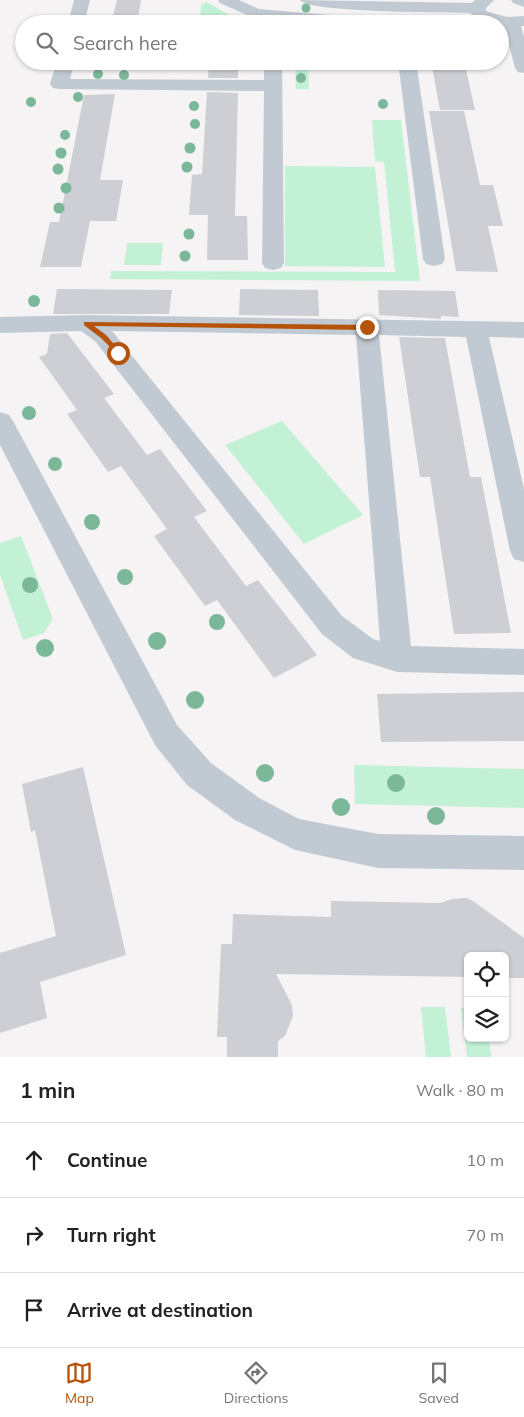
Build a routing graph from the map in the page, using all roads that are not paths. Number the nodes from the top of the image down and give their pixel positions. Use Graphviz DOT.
graph roads {
  1 [pos="82,0"];
  2 [pos="226,0"];
  3 [pos="276,0"];
  4 [pos="308,0"];
  5 [pos="520,0"];
  6 [pos="524,2"];
  7 [pos="482,4"];
  8 [pos="78,15"];
  9 [pos="258,15"];
  10 [pos="274,15"];
  11 [pos="483,15"];
  12 [pos="518,22"];
  13 [pos="524,68"];
  14 [pos="63,70"];
  15 [pos="274,70"];
  16 [pos="407,70"];
  17 [pos="273,86"];
  18 [pos="434,259"];
  19 [pos="273,263"];
  20 [pos="86,324"];
  21 [pos="0,325"];
  22 [pos="367,327"];
  23 [pos="476,329"];
  24 [pos="524,330"];
  25 [pos="0,420"];
  26 [pos="524,551"];
  27 [pos="397,659"];
  28 [pos="524,662"];
  29 [pos="524,854"];
  1 -- 8 [label="street"];
  2 -- 9 [label="street"];
  3 -- 10 [label="street"];
  4 -- 7 [label="street"];
  5 -- 6 [label="street"];
  7 -- 11 [label="street"];
  12 -- 13 [label="street"];
  14 -- 17 [label="street"];
  15 -- 17 [label="street"];
  16 -- 18 [label="street"];
  17 -- 19 [label="street"];
  20 -- 21 [label="street"];
  20 -- 22 [label="street"];
  20 -- 27 [label="street"];
  22 -- 23 [label="street"];
  22 -- 27 [label="street"];
  23 -- 24 [label="street"];
  23 -- 26 [label="street"];
  25 -- 29 [label="street"];
  27 -- 28 [label="street"];
}
